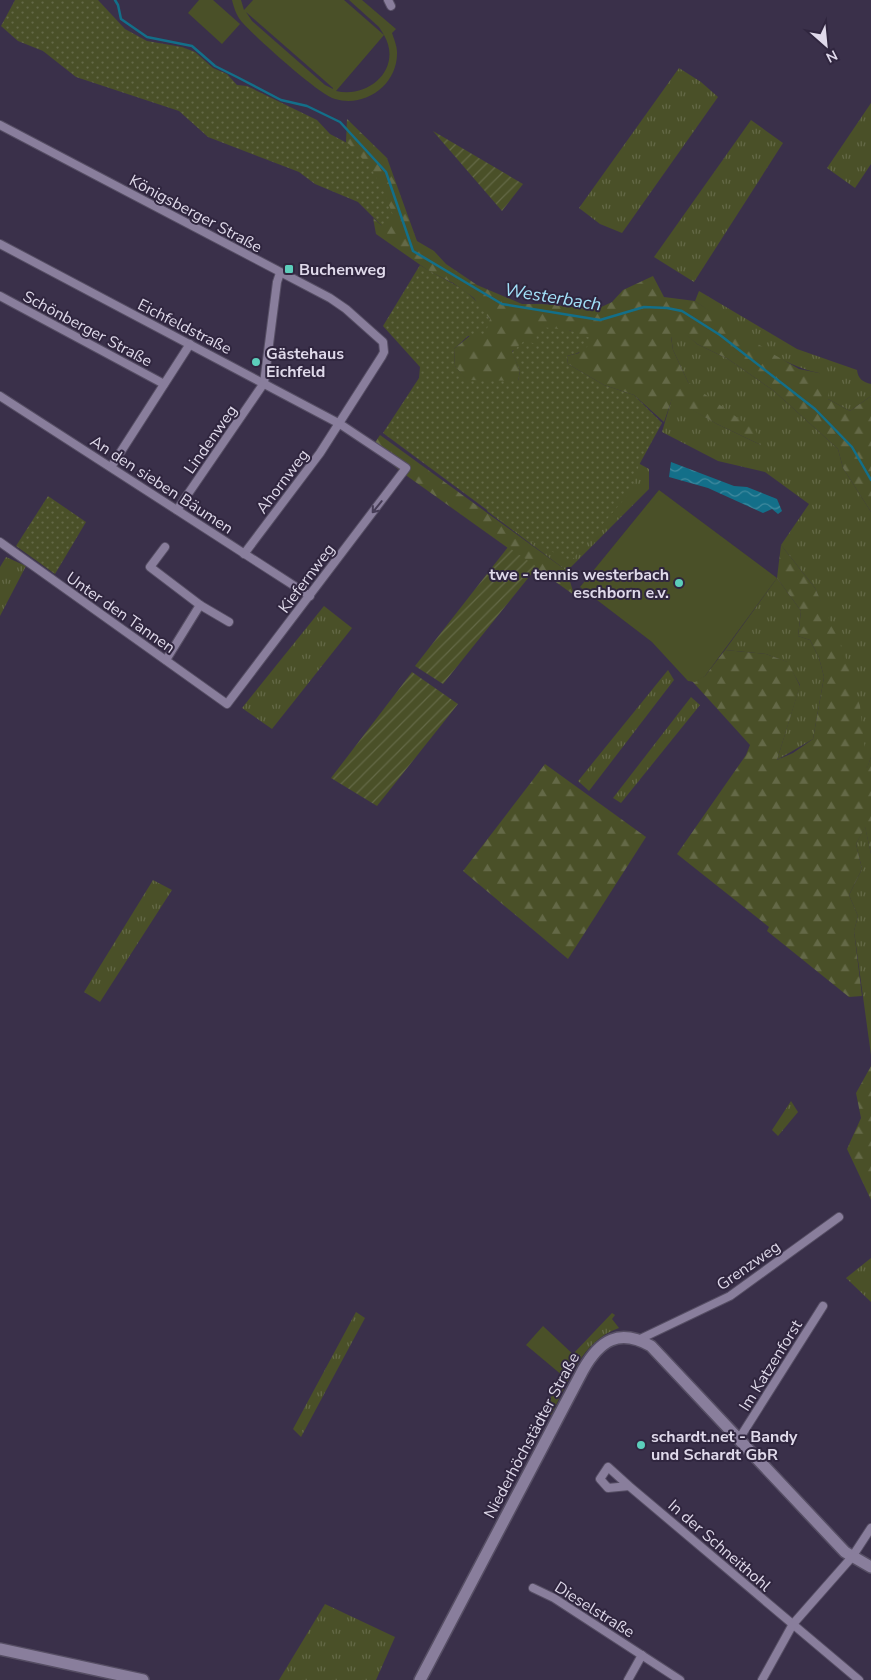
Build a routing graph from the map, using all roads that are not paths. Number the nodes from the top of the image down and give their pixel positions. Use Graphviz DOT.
graph roads {
  1 [pos="0,125"];
  2 [pos="0,244"];
  3 [pos="280,273"];
  4 [pos="0,296"];
  5 [pos="374,332"];
  6 [pos="190,344"];
  7 [pos="264,383"];
  8 [pos="164,384"];
  9 [pos="0,396"];
  10 [pos="340,424"];
  11 [pos="110,467"];
  12 [pos="406,468"];
  13 [pos="177,510"];
  14 [pos="0,542"];
  15 [pos="165,547"];
  16 [pos="244,554"];
  17 [pos="310,596"];
  18 [pos="200,605"];
  19 [pos="229,622"];
  20 [pos="166,660"];
  21 [pos="227,704"];
  22 [pos="839,1217"];
  23 [pos="823,1306"];
  24 [pos="640,1340"];
  25 [pos="739,1439"];
  26 [pos="629,1486"];
  27 [pos="871,1528"];
  28 [pos="852,1558"];
  29 [pos="871,1567"];
  30 [pos="533,1588"];
  31 [pos="793,1624"];
  32 [pos="0,1649"];
  33 [pos="642,1655"];
  34 [pos="143,1680"];
  35 [pos="420,1680"];
  36 [pos="628,1680"];
  37 [pos="680,1680"];
  38 [pos="762,1680"];
  39 [pos="858,1680"];
  1 -- 3 [label="street, Königsberger Straße"];
  2 -- 6 [label="street, Eichfeldstraße"];
  3 -- 5 [label="street, Königsberger Straße"];
  3 -- 7 [label="street"];
  4 -- 8 [label="street, Schönberger Straße"];
  5 -- 10 [label="street, Ahornweg"];
  6 -- 7 [label="street, Eichfeldstraße"];
  6 -- 8 [label="street"];
  7 -- 10 [label="street, Eichfeldstraße"];
  7 -- 13 [label="street, Lindenweg"];
  8 -- 11 [label="street"];
  9 -- 11 [label="street, An den sieben Bäumen"];
  10 -- 12 [label="street, Eichfeldstraße"];
  10 -- 16 [label="street, Ahornweg"];
  11 -- 13 [label="street, An den sieben Bäumen"];
  12 -- 17 [label="street, Kiefernweg, one-way"];
  13 -- 16 [label="street, An den sieben Bäumen"];
  14 -- 20 [label="street, Unter den Tannen"];
  15 -- 18 [label="street"];
  16 -- 17 [label="street, An den sieben Bäumen"];
  17 -- 21 [label="street, Kiefernweg"];
  18 -- 19 [label="street"];
  18 -- 20 [label="street"];
  20 -- 21 [label="street, Unter den Tannen"];
  22 -- 24 [label="street, Grenzweg"];
  23 -- 25 [label="street, Im Katzenforst"];
  24 -- 25 [label="street"];
  24 -- 35 [label="street, Niederhöchstädter Straße"];
  25 -- 28 [label="street"];
  26 -- 31 [label="street, In der Schneithohl"];
  27 -- 28 [label="street"];
  28 -- 29 [label="street"];
  28 -- 31 [label="street"];
  30 -- 33 [label="street, Dieselstraße"];
  31 -- 38 [label="street"];
  31 -- 39 [label="street, In der Schneithohl"];
  32 -- 34 [label="street"];
  33 -- 36 [label="street, Dieselstraße"];
  33 -- 37 [label="street, Dieselstraße"];
}
